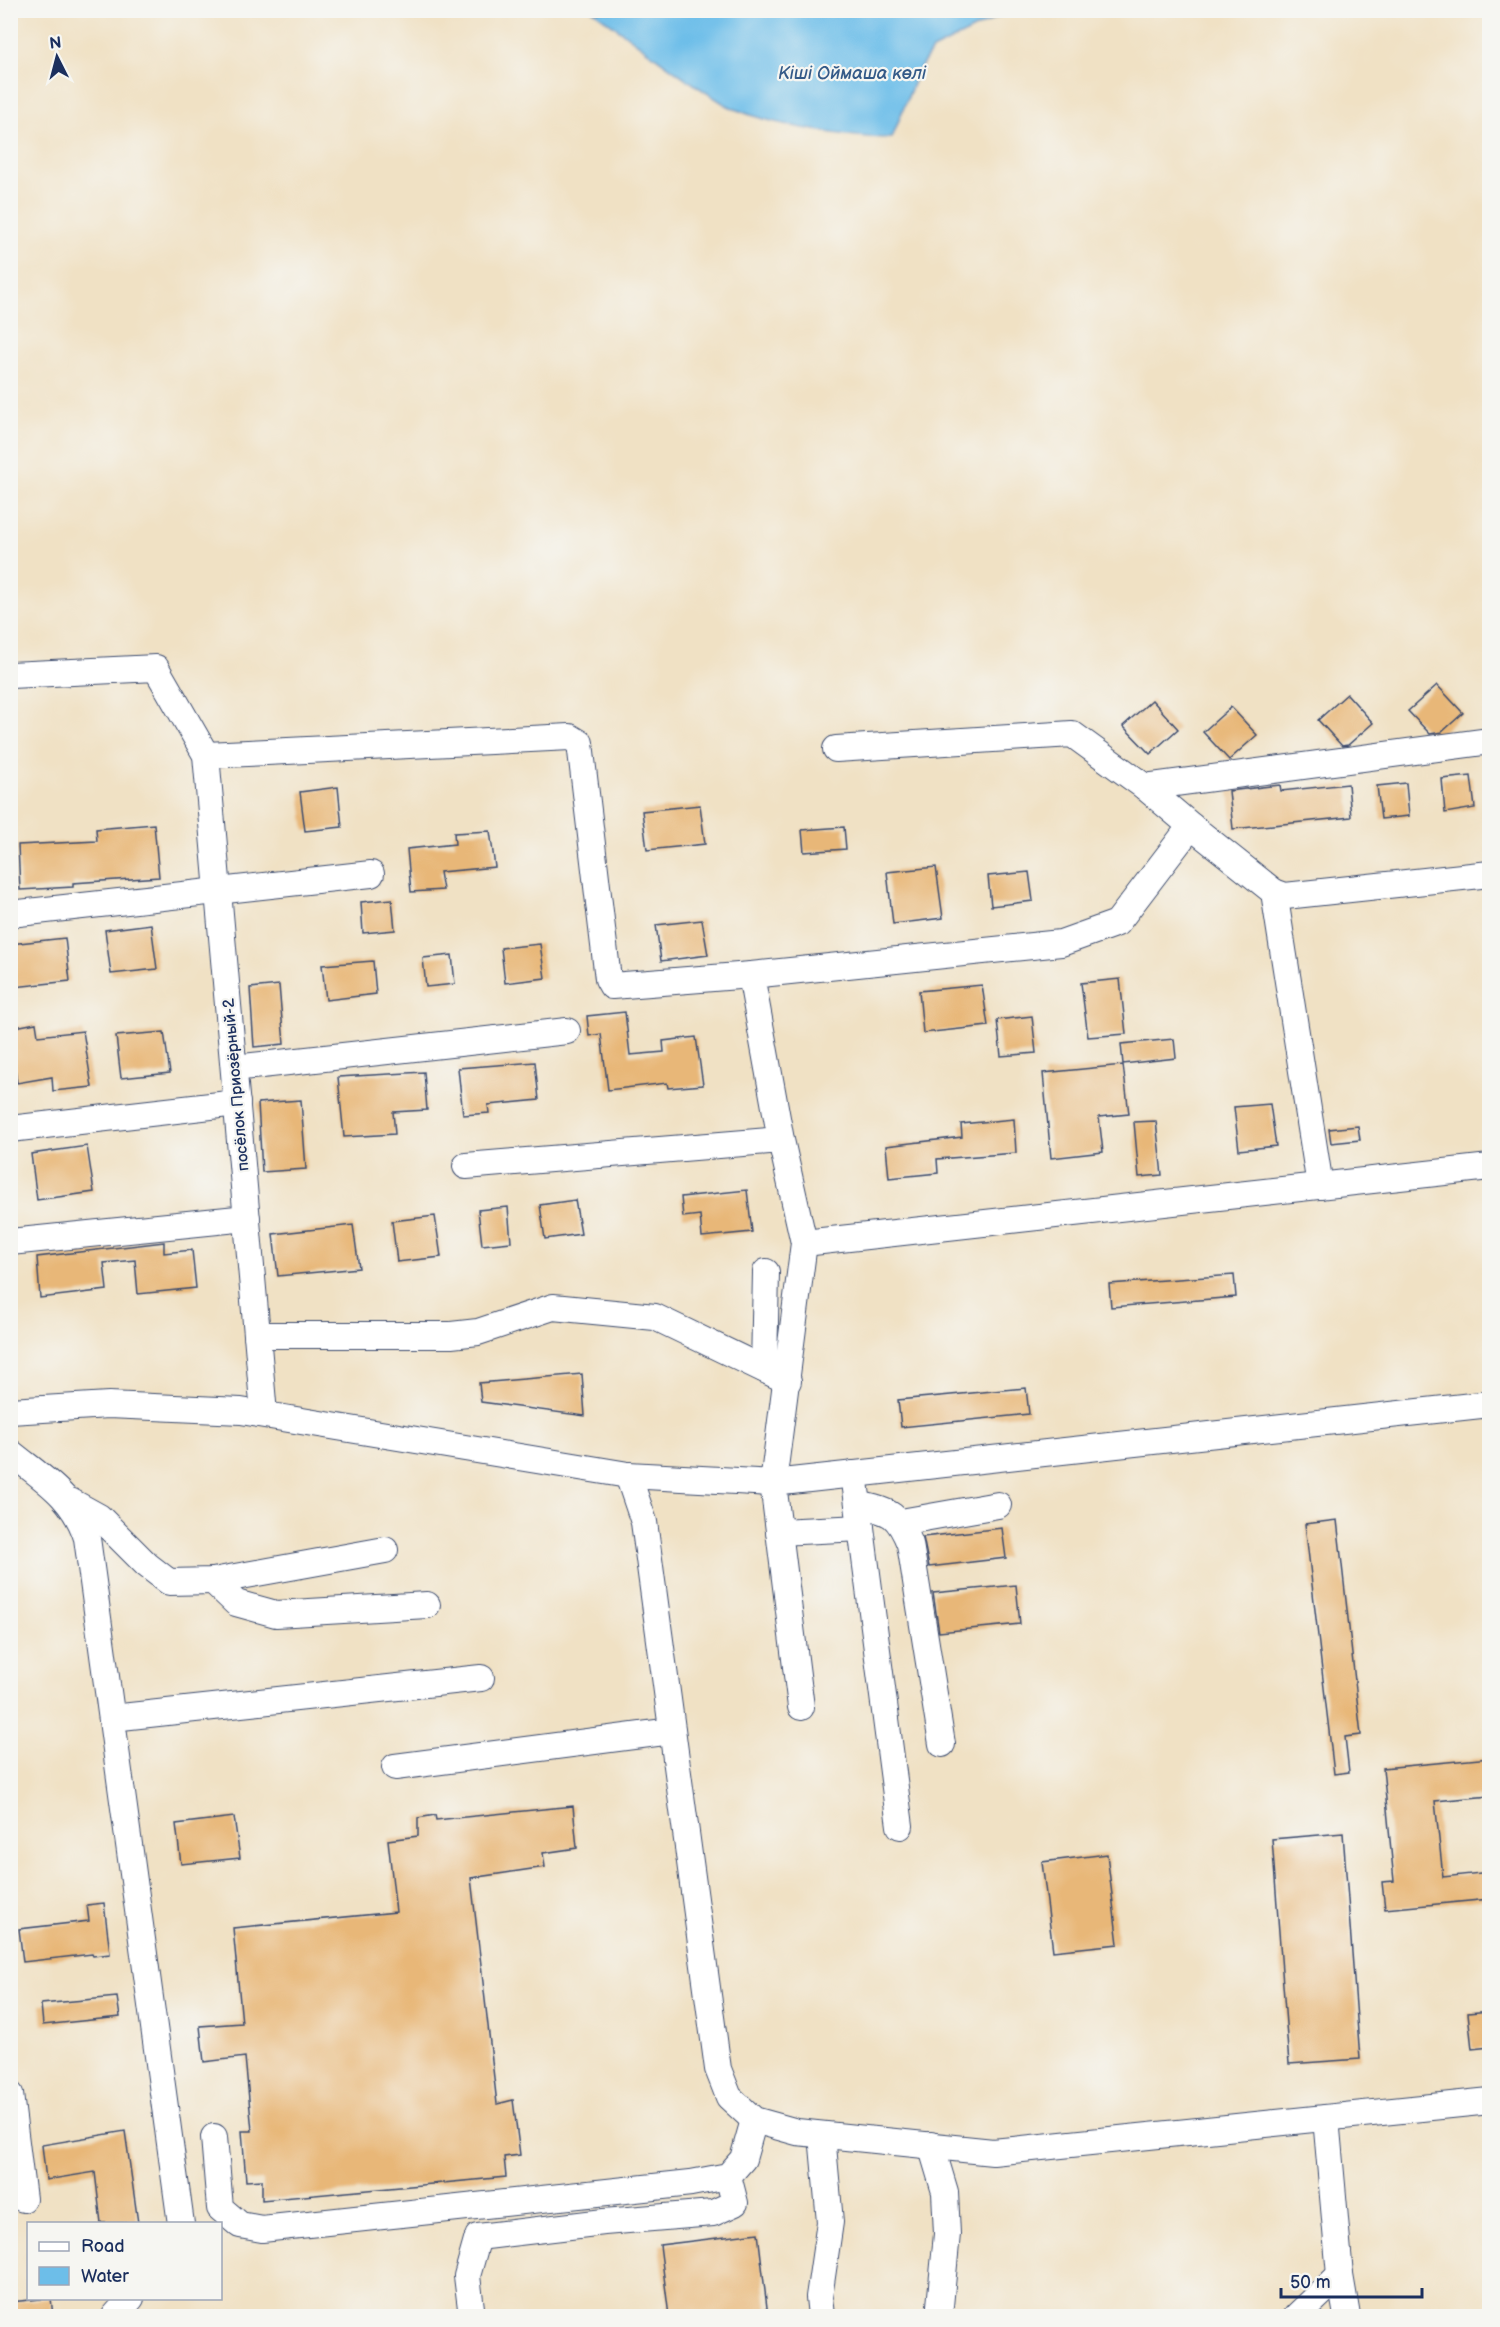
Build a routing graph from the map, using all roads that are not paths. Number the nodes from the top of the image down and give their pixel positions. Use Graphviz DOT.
graph roads {
  1 [pos="10,675"];
  2 [pos="1490,741"];
  3 [pos="836,749"];
  4 [pos="206,755"];
  5 [pos="1145,787"];
  6 [pos="1191,826"];
  7 [pos="371,874"];
  8 [pos="1490,874"];
  9 [pos="218,891"];
  10 [pos="1274,892"];
  11 [pos="10,914"];
  12 [pos="751,975"];
  13 [pos="567,1031"];
  14 [pos="234,1068"];
  15 [pos="237,1103"];
  16 [pos="10,1129"];
  17 [pos="781,1140"];
  18 [pos="466,1166"];
  19 [pos="1490,1167"];
  20 [pos="1320,1186"];
  21 [pos="247,1218"];
  22 [pos="10,1242"];
  23 [pos="804,1244"];
  24 [pos="766,1272"];
  25 [pos="257,1335"];
  26 [pos="764,1369"];
  27 [pos="788,1381"];
  28 [pos="1490,1404"];
  29 [pos="10,1411"];
  30 [pos="264,1414"];
  31 [pos="10,1452"];
  32 [pos="854,1474"];
  33 [pos="628,1475"];
  34 [pos="773,1482"];
  35 [pos="70,1501"];
  36 [pos="998,1505"];
  37 [pos="859,1516"];
  38 [pos="901,1522"];
  39 [pos="779,1532"];
  40 [pos="385,1550"];
  41 [pos="213,1581"];
  42 [pos="428,1605"];
  43 [pos="481,1678"];
  44 [pos="801,1707"];
  45 [pos="112,1718"];
  46 [pos="672,1731"];
  47 [pos="942,1744"];
  48 [pos="395,1767"];
  49 [pos="900,1826"];
  50 [pos="10,2094"];
  51 [pos="1490,2101"];
  52 [pos="1326,2118"];
  53 [pos="754,2120"];
  54 [pos="822,2135"];
  55 [pos="214,2138"];
  56 [pos="931,2145"];
  57 [pos="728,2176"];
  58 [pos="23,2199"];
  59 [pos="181,2222"];
  60 [pos="1340,2275"];
  61 [pos="129,2300"];
  62 [pos="116,2316"];
  63 [pos="472,2316"];
  64 [pos="821,2316"];
  65 [pos="939,2316"];
  66 [pos="1297,2316"];
  67 [pos="1347,2316"];
  1 -- 4 [label="street"];
  2 -- 5 [label="street"];
  3 -- 5 [label="street"];
  4 -- 9 [label="street, посёлок Приозёрный-2"];
  4 -- 12 [label="street"];
  5 -- 6 [label="street"];
  6 -- 10 [label="street"];
  6 -- 12 [label="street"];
  7 -- 9 [label="street"];
  8 -- 10 [label="street"];
  9 -- 11 [label="street"];
  9 -- 14 [label="street, посёлок Приозёрный-2"];
  10 -- 20 [label="street"];
  12 -- 17 [label="street"];
  13 -- 14 [label="street"];
  14 -- 15 [label="street, посёлок Приозёрный-2"];
  15 -- 16 [label="street"];
  15 -- 21 [label="street, посёлок Приозёрный-2"];
  17 -- 18 [label="street"];
  17 -- 23 [label="street"];
  19 -- 20 [label="street"];
  20 -- 23 [label="street"];
  21 -- 22 [label="street"];
  21 -- 25 [label="street, посёлок Приозёрный-2"];
  23 -- 27 [label="street"];
  24 -- 26 [label="street"];
  25 -- 26 [label="street"];
  25 -- 30 [label="street, посёлок Приозёрный-2"];
  26 -- 27 [label="street"];
  27 -- 34 [label="street"];
  28 -- 32 [label="street"];
  29 -- 30 [label="street"];
  30 -- 33 [label="street"];
  31 -- 35 [label="street"];
  32 -- 34 [label="street"];
  32 -- 37 [label="street"];
  33 -- 34 [label="street"];
  33 -- 46 [label="street"];
  34 -- 39 [label="street"];
  35 -- 41 [label="street"];
  35 -- 45 [label="street"];
  36 -- 38 [label="street"];
  37 -- 38 [label="street"];
  37 -- 39 [label="street"];
  37 -- 49 [label="street"];
  38 -- 47 [label="street"];
  39 -- 44 [label="street"];
  40 -- 41 [label="street"];
  41 -- 42 [label="street"];
  43 -- 45 [label="street"];
  45 -- 59 [label="street"];
  46 -- 48 [label="street"];
  46 -- 53 [label="street"];
  50 -- 58 [label="street"];
  51 -- 52 [label="street"];
  52 -- 56 [label="street"];
  52 -- 60 [label="street"];
  53 -- 54 [label="street"];
  53 -- 57 [label="street"];
  54 -- 56 [label="street"];
  54 -- 64 [label="street"];
  55 -- 57 [label="street"];
  56 -- 65 [label="street"];
  57 -- 63 [label="street"];
  60 -- 66 [label="street"];
  60 -- 67 [label="street"];
  61 -- 62 [label="street"];
}
